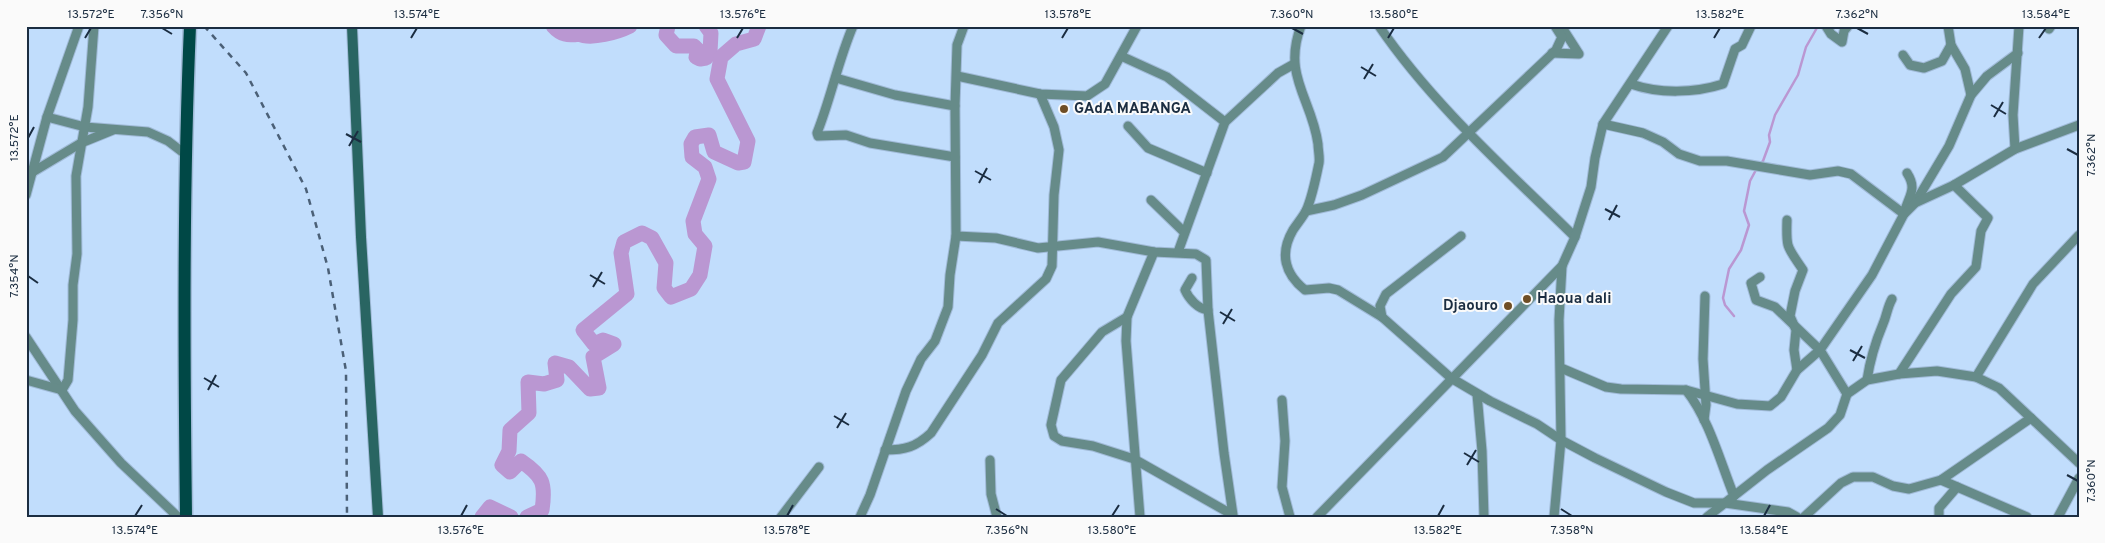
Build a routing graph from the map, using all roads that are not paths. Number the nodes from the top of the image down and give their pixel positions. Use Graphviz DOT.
graph roads {
  1 [pos="79,26"];
  2 [pos="94,26"];
  3 [pos="190,26"];
  4 [pos="352,26"];
  5 [pos="853,26"];
  6 [pos="964,26"];
  7 [pos="1137,26"];
  8 [pos="1301,26"];
  9 [pos="1379,26"];
  10 [pos="1556,26"];
  11 [pos="1564,26"];
  12 [pos="1668,26"];
  13 [pos="1751,26"];
  14 [pos="1826,26"];
  15 [pos="1848,26"];
  16 [pos="1948,26"];
  17 [pos="2019,26"];
  18 [pos="1951,45"];
  19 [pos="2018,53"];
  20 [pos="1552,54"];
  21 [pos="1903,55"];
  22 [pos="1121,56"];
  23 [pos="1294,64"];
  24 [pos="957,76"];
  25 [pos="836,78"];
  26 [pos="1631,84"];
  27 [pos="1040,94"];
  28 [pos="1972,95"];
  29 [pos="955,106"];
  30 [pos="47,117"];
  31 [pos="1225,122"];
  32 [pos="1603,124"];
  33 [pos="2079,125"];
  34 [pos="1128,126"];
  35 [pos="85,127"];
  36 [pos="114,130"];
  37 [pos="1469,133"];
  38 [pos="81,143"];
  39 [pos="2015,150"];
  40 [pos="185,154"];
  41 [pos="955,157"];
  42 [pos="31,173"];
  43 [pos="1207,173"];
  44 [pos="1907,173"];
  45 [pos="1954,185"];
  46 [pos="26,195"];
  47 [pos="1151,200"];
  48 [pos="1915,203"];
  49 [pos="1306,211"];
  50 [pos="1904,214"];
  51 [pos="1787,220"];
  52 [pos="1184,232"];
  53 [pos="2079,235"];
  54 [pos="956,236"];
  55 [pos="1461,236"];
  56 [pos="1575,237"];
  57 [pos="1053,248"];
  58 [pos="1154,252"];
  59 [pos="1178,252"];
  60 [pos="1562,266"];
  61 [pos="1760,277"];
  62 [pos="1192,278"];
  63 [pos="1705,296"];
  64 [pos="1892,299"];
  65 [pos="1208,310"];
  66 [pos="1127,317"];
  67 [pos="1382,317"];
  68 [pos="1791,321"];
  69 [pos="26,337"];
  70 [pos="1820,350"];
  71 [pos="1561,368"];
  72 [pos="1797,370"];
  73 [pos="1899,374"];
  74 [pos="1976,377"];
  75 [pos="1451,378"];
  76 [pos="26,380"];
  77 [pos="1866,380"];
  78 [pos="62,390"];
  79 [pos="1686,390"];
  80 [pos="1477,394"];
  81 [pos="1847,394"];
  82 [pos="1706,395"];
  83 [pos="1282,400"];
  84 [pos="2031,418"];
  85 [pos="1704,420"];
  86 [pos="1561,440"];
  87 [pos="885,450"];
  88 [pos="1134,459"];
  89 [pos="990,460"];
  90 [pos="2079,462"];
  91 [pos="819,467"];
  92 [pos="2079,478"];
  93 [pos="1941,480"];
  94 [pos="1957,487"];
  95 [pos="1734,496"];
  96 [pos="1725,503"];
  97 [pos="177,516"];
  98 [pos="1234,516"];
  99 [pos="186,517"];
  100 [pos="378,517"];
  101 [pos="781,517"];
  102 [pos="860,517"];
  103 [pos="997,517"];
  104 [pos="1140,517"];
  105 [pos="1290,517"];
  106 [pos="1317,517"];
  107 [pos="1484,517"];
  108 [pos="1554,517"];
  109 [pos="1707,517"];
  110 [pos="1797,517"];
  111 [pos="1804,517"];
  112 [pos="1939,517"];
  113 [pos="2027,517"];
  114 [pos="2058,517"];
  1 -- 30 [label="street"];
  2 -- 35 [label="street"];
  3 -- 40 [label="main road"];
  4 -- 100 [label="street"];
  5 -- 25 [label="street"];
  6 -- 24 [label="street"];
  7 -- 22 [label="street"];
  8 -- 23 [label="street"];
  9 -- 37 [label="street"];
  10 -- 20 [label="street"];
  11 -- 20 [label="street"];
  12 -- 26 [label="street"];
  13 -- 26 [label="street"];
  14 -- 15 [label="street"];
  16 -- 18 [label="street"];
  17 -- 19 [label="street"];
  18 -- 21 [label="street"];
  18 -- 28 [label="street"];
  19 -- 28 [label="street"];
  19 -- 39 [label="street"];
  20 -- 37 [label="street"];
  22 -- 27 [label="street"];
  22 -- 31 [label="street"];
  23 -- 31 [label="street"];
  23 -- 49 [label="street"];
  24 -- 27 [label="street"];
  24 -- 29 [label="street"];
  25 -- 29 [label="street"];
  25 -- 41 [label="street"];
  26 -- 32 [label="street"];
  27 -- 57 [label="street"];
  28 -- 48 [label="street"];
  29 -- 41 [label="street"];
  30 -- 35 [label="street"];
  30 -- 42 [label="street"];
  31 -- 43 [label="street"];
  32 -- 50 [label="street"];
  32 -- 56 [label="street"];
  33 -- 39 [label="street"];
  34 -- 43 [label="street"];
  35 -- 36 [label="street"];
  35 -- 38 [label="street"];
  36 -- 38 [label="street"];
  36 -- 40 [label="street"];
  37 -- 49 [label="street"];
  37 -- 56 [label="street"];
  38 -- 42 [label="street"];
  38 -- 78 [label="street"];
  39 -- 45 [label="street"];
  40 -- 99 [label="main road"];
  41 -- 54 [label="street"];
  42 -- 46 [label="street"];
  43 -- 52 [label="street"];
  44 -- 50 [label="street"];
  45 -- 48 [label="street"];
  45 -- 73 [label="street"];
  47 -- 52 [label="street"];
  48 -- 50 [label="street"];
  49 -- 67 [label="street"];
  50 -- 70 [label="street"];
  51 -- 68 [label="street"];
  52 -- 59 [label="street"];
  53 -- 74 [label="street"];
  54 -- 57 [label="street"];
  54 -- 87 [label="street"];
  55 -- 67 [label="street"];
  56 -- 60 [label="street"];
  57 -- 58 [label="street"];
  57 -- 87 [label="street"];
  58 -- 59 [label="street"];
  58 -- 66 [label="street"];
  59 -- 65 [label="street"];
  60 -- 71 [label="street"];
  60 -- 75 [label="street"];
  61 -- 68 [label="street"];
  62 -- 65 [label="street"];
  63 -- 82 [label="street"];
  64 -- 77 [label="street"];
  65 -- 98 [label="street"];
  66 -- 88 [label="street"];
  66 -- 88 [label="street"];
  67 -- 75 [label="street"];
  68 -- 70 [label="street"];
  68 -- 72 [label="street"];
  69 -- 78 [label="street"];
  70 -- 72 [label="street"];
  70 -- 81 [label="street"];
  71 -- 79 [label="street"];
  71 -- 86 [label="street"];
  72 -- 82 [label="street"];
  73 -- 74 [label="street"];
  73 -- 77 [label="street"];
  74 -- 84 [label="street"];
  75 -- 80 [label="street"];
  75 -- 106 [label="street"];
  76 -- 78 [label="street"];
  77 -- 81 [label="street"];
  78 -- 97 [label="street"];
  79 -- 82 [label="street"];
  79 -- 85 [label="street"];
  80 -- 86 [label="street"];
  80 -- 107 [label="street"];
  81 -- 95 [label="street"];
  82 -- 85 [label="street"];
  83 -- 105 [label="street"];
  84 -- 90 [label="street"];
  84 -- 93 [label="street"];
  85 -- 95 [label="street"];
  86 -- 96 [label="street"];
  86 -- 108 [label="street"];
  87 -- 102 [label="street"];
  88 -- 98 [label="street"];
  88 -- 104 [label="street"];
  89 -- 103 [label="street"];
  91 -- 101 [label="street"];
  92 -- 114 [label="street"];
  93 -- 94 [label="street"];
  93 -- 111 [label="street"];
  94 -- 112 [label="street"];
  94 -- 113 [label="street"];
  95 -- 96 [label="street"];
  96 -- 109 [label="street"];
  96 -- 110 [label="street"];
}
